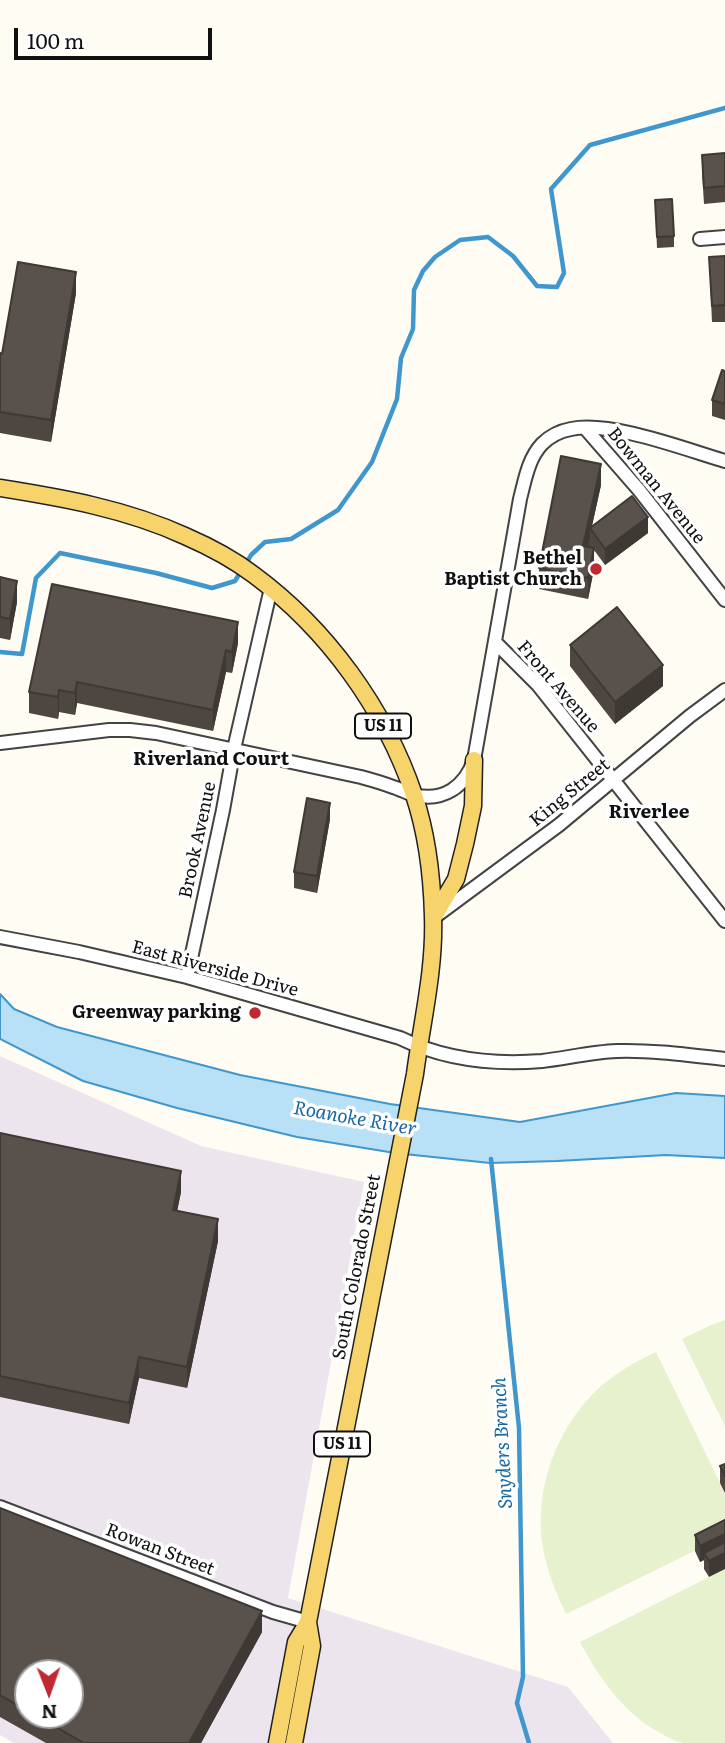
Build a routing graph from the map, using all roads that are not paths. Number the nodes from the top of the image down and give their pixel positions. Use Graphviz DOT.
graph roads {
  1 [pos="725,237"];
  2 [pos="700,239"];
  3 [pos="585,428"];
  4 [pos="725,461"];
  5 [pos="0,488"];
  6 [pos="271,589"];
  7 [pos="725,600"];
  8 [pos="495,642"];
  9 [pos="725,690"];
  10 [pos="0,743"];
  11 [pos="234,749"];
  12 [pos="474,760"];
  13 [pos="613,781"];
  14 [pos="414,795"];
  15 [pos="433,918"];
  16 [pos="725,921"];
  17 [pos="0,937"];
  18 [pos="187,977"];
  19 [pos="418,1047"];
  20 [pos="725,1059"];
  21 [pos="0,1507"];
  22 [pos="308,1622"];
  23 [pos="277,1743"];
  24 [pos="294,1743"];
  1 -- 2 [label="street"];
  3 -- 4 [label="street"];
  3 -- 7 [label="street, Bowman Avenue"];
  3 -- 8 [label="street"];
  5 -- 6 [label="main road, US 11"];
  6 -- 11 [label="street, Brook Avenue"];
  6 -- 14 [label="main road, US 11"];
  8 -- 12 [label="street"];
  8 -- 13 [label="street, Front Avenue"];
  9 -- 13 [label="street, King Street"];
  10 -- 11 [label="street"];
  11 -- 14 [label="street"];
  11 -- 18 [label="street, Brook Avenue"];
  12 -- 14 [label="street"];
  12 -- 15 [label="main road"];
  13 -- 15 [label="street, King Street"];
  13 -- 16 [label="street, Front Avenue"];
  14 -- 15 [label="main road, US 11"];
  15 -- 19 [label="main road, South Colorado Street / US 11"];
  17 -- 18 [label="street, East Riverside Drive"];
  18 -- 19 [label="street, East Riverside Drive"];
  19 -- 20 [label="street, East Riverside Drive"];
  19 -- 22 [label="main road, South Colorado Street / US 11"];
  21 -- 22 [label="street, Rowan Street"];
  22 -- 23 [label="main road, South Colorado Street / US 11"];
  22 -- 24 [label="main road, South Colorado Street / US 11"];
}
